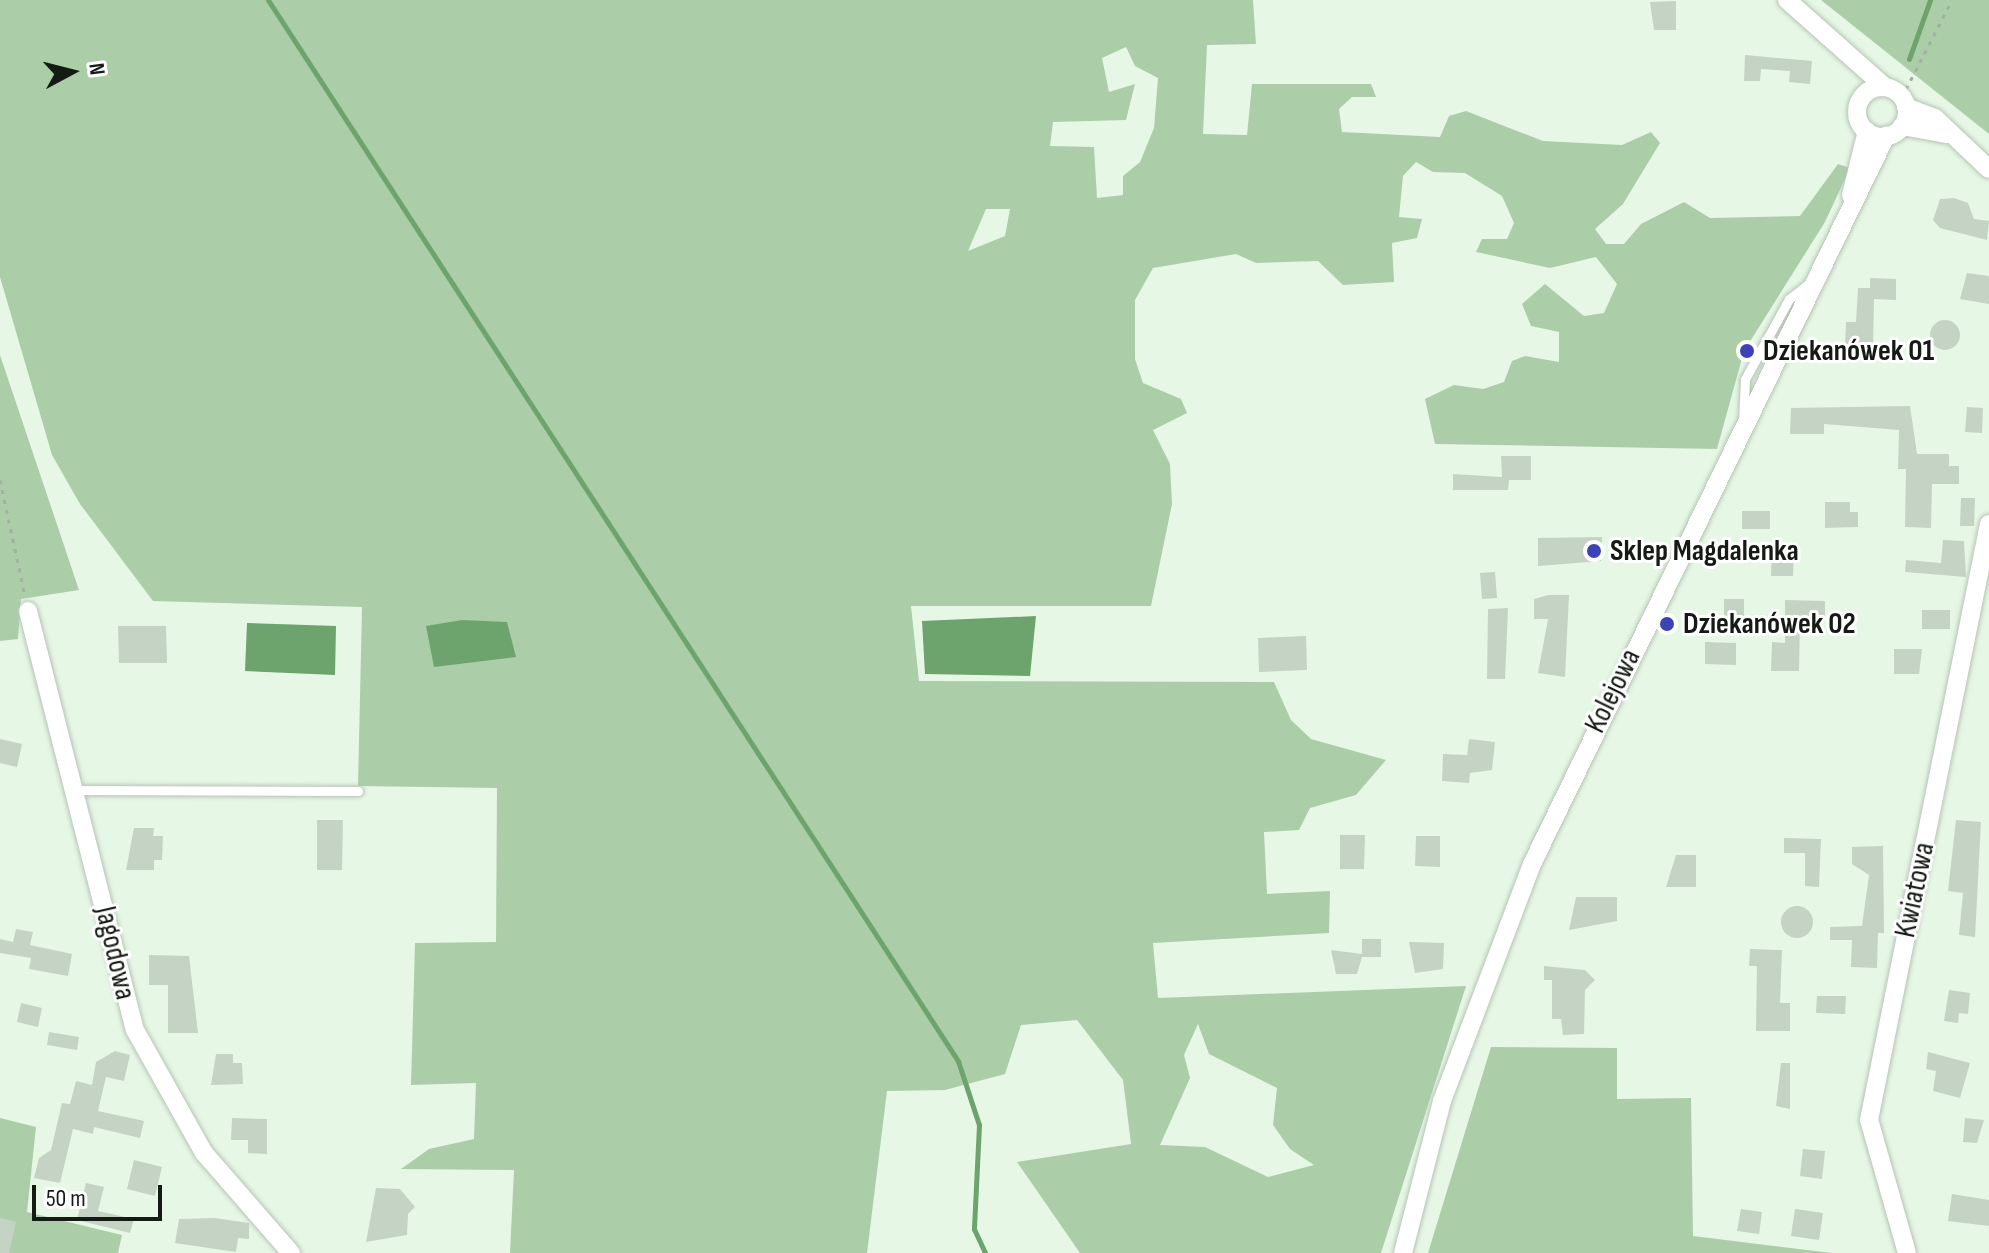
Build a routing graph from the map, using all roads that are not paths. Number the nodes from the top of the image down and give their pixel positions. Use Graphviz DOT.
graph roads {
  1 [pos="1787,0"];
  2 [pos="1848,54"];
  3 [pos="1885,87"];
  4 [pos="1865,94"];
  5 [pos="1899,116"];
  6 [pos="1867,131"];
  7 [pos="1989,169"];
  8 [pos="1849,205"];
  9 [pos="1989,524"];
  10 [pos="1982,601"];
  11 [pos="28,611"];
  12 [pos="76,790"];
  13 [pos="358,791"];
  14 [pos="291,1253"];
  15 [pos="1403,1253"];
  16 [pos="1907,1253"];
  1 -- 2 [label="street"];
  2 -- 3 [label="street"];
  2 -- 4 [label="street"];
  3 -- 4 [label="street"];
  3 -- 5 [label="street"];
  4 -- 6 [label="street, Kolejowa"];
  5 -- 6 [label="street"];
  5 -- 7 [label="street"];
  5 -- 8 [label="street, Kolejowa"];
  6 -- 8 [label="street, Kolejowa"];
  8 -- 15 [label="street, Kolejowa"];
  9 -- 10 [label="street, Kwiatowa"];
  10 -- 16 [label="street, Kwiatowa"];
  11 -- 12 [label="street, Jagodowa"];
  12 -- 13 [label="lane"];
  12 -- 14 [label="street, Jagodowa"];
}
